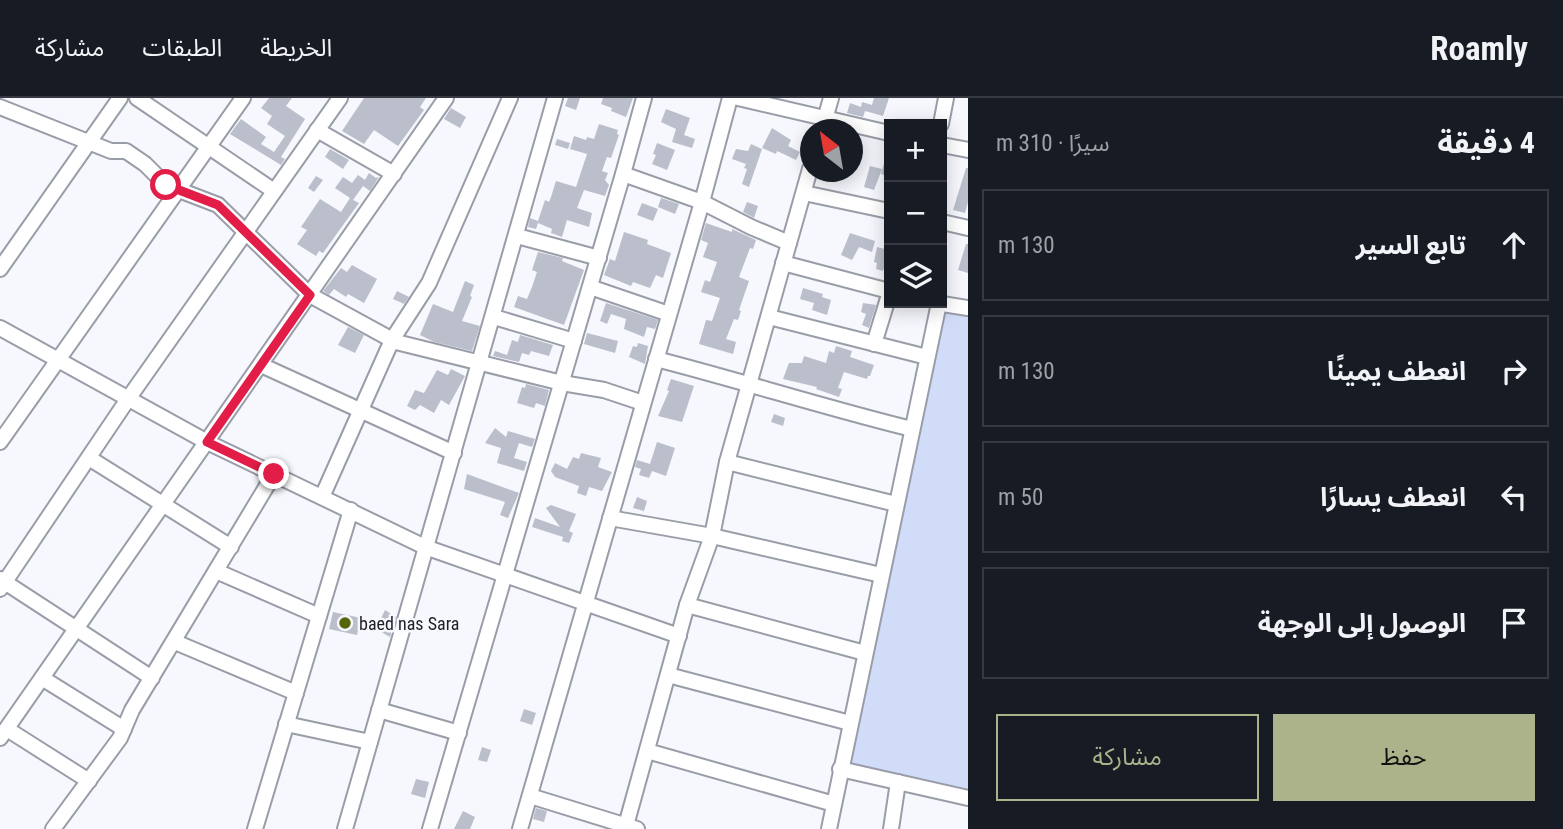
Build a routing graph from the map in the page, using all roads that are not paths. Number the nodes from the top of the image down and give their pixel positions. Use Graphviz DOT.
graph roads {
  1 [pos="6,98"];
  2 [pos="120,98"];
  3 [pos="137,98"];
  4 [pos="243,98"];
  5 [pos="340,98"];
  6 [pos="446,98"];
  7 [pos="510,98"];
  8 [pos="555,98"];
  9 [pos="644,98"];
  10 [pos="730,98"];
  11 [pos="738,98"];
  12 [pos="831,98"];
  13 [pos="946,98"];
  14 [pos="0,107"];
  15 [pos="805,119"];
  16 [pos="826,119"];
  17 [pos="942,119"];
  18 [pos="317,130"];
  19 [pos="863,130"];
  20 [pos="884,132"];
  21 [pos="90,142"];
  22 [pos="209,146"];
  23 [pos="947,146"];
  24 [pos="968,150"];
  25 [pos="394,174"];
  26 [pos="623,174"];
  27 [pos="807,182"];
  28 [pos="178,190"];
  29 [pos="275,191"];
  30 [pos="804,193"];
  31 [pos="702,202"];
  32 [pos="884,210"];
  33 [pos="947,223"];
  34 [pos="968,228"];
  35 [pos="246,231"];
  36 [pos="517,236"];
  37 [pos="789,243"];
  38 [pos="599,258"];
  39 [pos="783,263"];
  40 [pos="0,270"];
  41 [pos="590,287"];
  42 [pos="884,292"];
  43 [pos="310,295"];
  44 [pos="947,304"];
  45 [pos="885,308"];
  46 [pos="937,308"];
  47 [pos="968,308"];
  48 [pos="669,314"];
  49 [pos="494,317"];
  50 [pos="769,317"];
  51 [pos="0,328"];
  52 [pos="393,340"];
  53 [pos="574,341"];
  54 [pos="874,344"];
  55 [pos="928,357"];
  56 [pos="656,359"];
  57 [pos="58,361"];
  58 [pos="481,364"];
  59 [pos="261,365"];
  60 [pos="562,383"];
  61 [pos="750,383"];
  62 [pos="128,399"];
  63 [pos="643,403"];
  64 [pos="361,411"];
  65 [pos="912,429"];
  66 [pos="0,442"];
  67 [pos="207,442"];
  68 [pos="454,453"];
  69 [pos="89,458"];
  70 [pos="727,462"];
  71 [pos="274,474"];
  72 [pos="322,497"];
  73 [pos="896,504"];
  74 [pos="163,505"];
  75 [pos="351,510"];
  76 [pos="610,518"];
  77 [pos="712,536"];
  78 [pos="231,547"];
  79 [pos="425,547"];
  80 [pos="216,571"];
  81 [pos="881,575"];
  82 [pos="506,576"];
  83 [pos="2,583"];
  84 [pos="585,603"];
  85 [pos="687,605"];
  86 [pos="319,616"];
  87 [pos="75,630"];
  88 [pos="679,636"];
  89 [pos="174,642"];
  90 [pos="865,653"];
  91 [pos="668,675"];
  92 [pos="42,678"];
  93 [pos="152,678"];
  94 [pos="296,692"];
  95 [pos="379,710"];
  96 [pos="850,723"];
  97 [pos="286,724"];
  98 [pos="124,729"];
  99 [pos="458,733"];
  100 [pos="3,734"];
  101 [pos="370,742"];
  102 [pos="647,751"];
  103 [pos="840,769"];
  104 [pos="89,782"];
  105 [pos="898,782"];
  106 [pos="530,796"];
  107 [pos="968,798"];
  108 [pos="834,804"];
  109 [pos="629,828"];
  110 [pos="53,829"];
  111 [pos="255,829"];
  112 [pos="345,829"];
  113 [pos="430,829"];
  114 [pos="520,829"];
  115 [pos="830,829"];
  116 [pos="891,829"];
  1 -- 14 [label="street"];
  2 -- 21 [label="street"];
  3 -- 22 [label="street"];
  4 -- 22 [label="street"];
  5 -- 18 [label="street"];
  6 -- 25 [label="street"];
  7 -- 52 [label="street"];
  8 -- 36 [label="street"];
  9 -- 26 [label="street"];
  10 -- 31 [label="street"];
  11 -- 15 [label="street"];
  12 -- 16 [label="street"];
  13 -- 17 [label="street"];
  14 -- 21 [label="street"];
  18 -- 25 [label="street"];
  18 -- 29 [label="street"];
  19 -- 20 [label="street"];
  21 -- 28 [label="street"];
  21 -- 40 [label="street"];
  22 -- 28 [label="street"];
  22 -- 29 [label="street"];
  23 -- 24 [label="street"];
  25 -- 43 [label="street"];
  26 -- 31 [label="street"];
  26 -- 38 [label="street"];
  27 -- 30 [label="street"];
  28 -- 35 [label="street"];
  28 -- 57 [label="street"];
  29 -- 35 [label="street"];
  30 -- 32 [label="street"];
  30 -- 37 [label="street"];
  31 -- 37 [label="street"];
  31 -- 48 [label="street"];
  33 -- 34 [label="street"];
  35 -- 43 [label="street"];
  35 -- 62 [label="street"];
  36 -- 38 [label="street"];
  36 -- 49 [label="street"];
  37 -- 39 [label="street"];
  38 -- 41 [label="street"];
  39 -- 42 [label="street"];
  39 -- 50 [label="street"];
  41 -- 48 [label="street"];
  41 -- 53 [label="street"];
  43 -- 52 [label="street"];
  43 -- 59 [label="street"];
  44 -- 47 [label="street"];
  45 -- 54 [label="street"];
  46 -- 55 [label="street"];
  48 -- 56 [label="street"];
  49 -- 53 [label="street"];
  49 -- 58 [label="street"];
  50 -- 54 [label="street"];
  50 -- 61 [label="street"];
  51 -- 57 [label="street"];
  52 -- 58 [label="street"];
  52 -- 64 [label="street"];
  53 -- 60 [label="street"];
  54 -- 55 [label="street"];
  55 -- 65 [label="street"];
  56 -- 61 [label="street"];
  56 -- 63 [label="street"];
  57 -- 62 [label="street"];
  57 -- 66 [label="street"];
  58 -- 60 [label="street"];
  58 -- 68 [label="street"];
  59 -- 64 [label="street"];
  59 -- 67 [label="street"];
  60 -- 63 [label="street"];
  60 -- 82 [label="street"];
  61 -- 65 [label="street"];
  61 -- 70 [label="street"];
  62 -- 67 [label="street"];
  62 -- 69 [label="street"];
  63 -- 76 [label="street"];
  64 -- 68 [label="street"];
  64 -- 72 [label="street"];
  65 -- 73 [label="street"];
  67 -- 71 [label="street"];
  67 -- 74 [label="street"];
  68 -- 79 [label="street"];
  69 -- 74 [label="street"];
  69 -- 83 [label="street"];
  70 -- 73 [label="street"];
  70 -- 77 [label="street"];
  71 -- 72 [label="street"];
  71 -- 78 [label="street"];
  72 -- 75 [label="street"];
  73 -- 81 [label="street"];
  74 -- 78 [label="street"];
  74 -- 87 [label="street"];
  75 -- 79 [label="street"];
  75 -- 86 [label="street"];
  76 -- 77 [label="street"];
  76 -- 84 [label="street"];
  77 -- 81 [label="street"];
  77 -- 85 [label="street"];
  78 -- 80 [label="street"];
  79 -- 82 [label="street"];
  79 -- 95 [label="street"];
  80 -- 86 [label="street"];
  80 -- 89 [label="street"];
  81 -- 90 [label="street"];
  82 -- 84 [label="street"];
  82 -- 99 [label="street"];
  83 -- 87 [label="street"];
  84 -- 88 [label="street"];
  84 -- 106 [label="street"];
  85 -- 88 [label="street"];
  85 -- 90 [label="street"];
  86 -- 94 [label="street"];
  87 -- 92 [label="street"];
  87 -- 93 [label="street"];
  88 -- 91 [label="street"];
  89 -- 93 [label="street"];
  89 -- 94 [label="street"];
  90 -- 96 [label="street"];
  91 -- 96 [label="street"];
  91 -- 102 [label="street"];
  92 -- 98 [label="street"];
  92 -- 100 [label="street"];
  93 -- 98 [label="street"];
  94 -- 97 [label="street"];
  95 -- 99 [label="street"];
  95 -- 101 [label="street"];
  96 -- 103 [label="street"];
  97 -- 101 [label="street"];
  97 -- 111 [label="street"];
  98 -- 104 [label="street"];
  99 -- 113 [label="street"];
  100 -- 104 [label="street"];
  101 -- 112 [label="street"];
  102 -- 108 [label="street"];
  102 -- 109 [label="street"];
  103 -- 105 [label="street"];
  103 -- 108 [label="street"];
  104 -- 110 [label="street"];
  105 -- 107 [label="street"];
  105 -- 116 [label="street"];
  106 -- 109 [label="street"];
  106 -- 114 [label="street"];
  108 -- 115 [label="street"];
}
